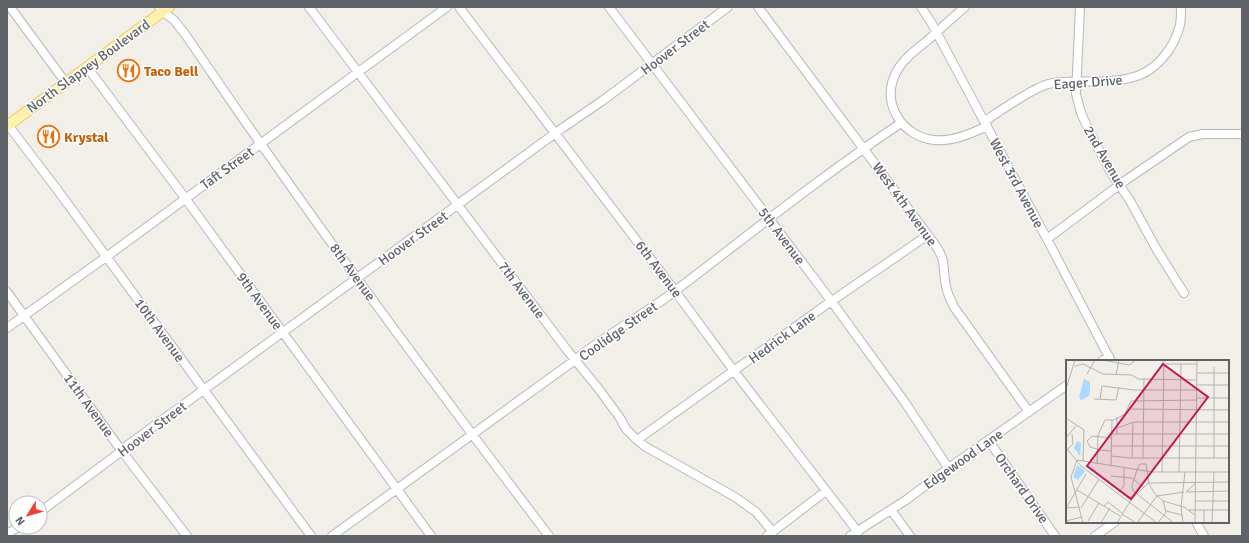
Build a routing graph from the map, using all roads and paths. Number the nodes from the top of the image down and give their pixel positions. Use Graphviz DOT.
graph roads {
  1 [pos="10,7"];
  2 [pos="309,7"];
  3 [pos="447,7"];
  4 [pos="459,7"];
  5 [pos="609,7"];
  6 [pos="728,7"];
  7 [pos="758,7"];
  8 [pos="921,7"];
  9 [pos="965,7"];
  10 [pos="1080,7"];
  11 [pos="1181,7"];
  12 [pos="164,9"];
  13 [pos="936,32"];
  14 [pos="652,64"];
  15 [pos="87,67"];
  16 [pos="358,72"];
  17 [pos="1076,81"];
  18 [pos="66,83"];
  19 [pos="901,123"];
  20 [pos="986,124"];
  21 [pos="7,126"];
  22 [pos="555,134"];
  23 [pos="1242,134"];
  24 [pos="260,144"];
  25 [pos="864,149"];
  26 [pos="1119,185"];
  27 [pos="185,198"];
  28 [pos="458,204"];
  29 [pos="769,218"];
  30 [pos="928,235"];
  31 [pos="1048,239"];
  32 [pos="106,257"];
  33 [pos="358,278"];
  34 [pos="675,291"];
  35 [pos="7,292"];
  36 [pos="1184,293"];
  37 [pos="832,302"];
  38 [pos="24,316"];
  39 [pos="7,328"];
  40 [pos="283,333"];
  41 [pos="1107,359"];
  42 [pos="575,360"];
  43 [pos="734,371"];
  44 [pos="1066,386"];
  45 [pos="203,390"];
  46 [pos="1029,412"];
  47 [pos="472,435"];
  48 [pos="637,440"];
  49 [pos="989,441"];
  50 [pos="121,450"];
  51 [pos="949,469"];
  52 [pos="397,490"];
  53 [pos="826,491"];
  54 [pos="48,506"];
  55 [pos="891,510"];
  56 [pos="1114,523"];
  57 [pos="1197,523"];
  58 [pos="858,532"];
  59 [pos="770,534"];
  60 [pos="187,536"];
  61 [pos="311,536"];
  62 [pos="332,536"];
  63 [pos="431,536"];
  64 [pos="549,536"];
  65 [pos="850,536"];
  66 [pos="910,536"];
  67 [pos="1055,536"];
  68 [pos="1095,536"];
  69 [pos="1204,536"];
  1 -- 18 [label="street"];
  2 -- 16 [label="street, 7th Avenue"];
  3 -- 16 [label="street, Taft Street"];
  4 -- 22 [label="street, 6th Avenue"];
  5 -- 14 [label="street, 5th Avenue"];
  6 -- 14 [label="street, Hoover Street"];
  7 -- 25 [label="street, West 4th Avenue"];
  8 -- 13 [label="street, West 3rd Avenue"];
  9 -- 13 [label="street"];
  10 -- 17 [label="street, 2nd Avenue"];
  11 -- 17 [label="street, Eager Drive"];
  12 -- 15 [label="main road, North Slappey Boulevard"];
  12 -- 24 [label="street, 8th Avenue"];
  13 -- 19 [label="street"];
  13 -- 20 [label="street, West 3rd Avenue"];
  14 -- 22 [label="street, Hoover Street"];
  14 -- 29 [label="street, 5th Avenue"];
  15 -- 18 [label="main road, North Slappey Boulevard"];
  15 -- 27 [label="street, 9th Avenue"];
  16 -- 24 [label="street, Taft Street"];
  16 -- 28 [label="street, 7th Avenue"];
  17 -- 20 [label="street, Eager Drive"];
  17 -- 26 [label="street, 2nd Avenue"];
  18 -- 21 [label="main road, North Slappey Boulevard"];
  19 -- 20 [label="street, Eager Drive"];
  19 -- 25 [label="street, Coolidge Street"];
  20 -- 31 [label="street, West 3rd Avenue"];
  21 -- 32 [label="street, 10th Avenue"];
  22 -- 28 [label="street, Hoover Street"];
  22 -- 34 [label="street, 6th Avenue"];
  23 -- 26 [label="street"];
  24 -- 27 [label="street, Taft Street"];
  24 -- 33 [label="street, 8th Avenue"];
  25 -- 29 [label="street, Coolidge Street"];
  25 -- 30 [label="street, West 4th Avenue"];
  26 -- 31 [label="street"];
  26 -- 36 [label="street, 2nd Avenue"];
  27 -- 32 [label="street, Taft Street"];
  27 -- 40 [label="street, 9th Avenue"];
  28 -- 33 [label="street, Hoover Street"];
  28 -- 42 [label="street, 7th Avenue"];
  29 -- 34 [label="street, Coolidge Street"];
  29 -- 37 [label="street, 5th Avenue"];
  30 -- 37 [label="street, Hedrick Lane"];
  30 -- 46 [label="street, West 4th Avenue"];
  31 -- 41 [label="street, West 3rd Avenue"];
  32 -- 38 [label="street, Taft Street"];
  32 -- 45 [label="street, 10th Avenue"];
  33 -- 40 [label="street, Hoover Street"];
  33 -- 47 [label="street, 8th Avenue"];
  34 -- 42 [label="street, Coolidge Street"];
  34 -- 43 [label="street, 6th Avenue"];
  35 -- 38 [label="street, 11th Avenue"];
  37 -- 43 [label="street, Hedrick Lane"];
  37 -- 51 [label="street, 5th Avenue"];
  38 -- 39 [label="street, Taft Street"];
  38 -- 50 [label="street, 11th Avenue"];
  40 -- 45 [label="street, Hoover Street"];
  40 -- 52 [label="street, 9th Avenue"];
  42 -- 47 [label="street, Coolidge Street"];
  42 -- 48 [label="street, 7th Avenue"];
  43 -- 48 [label="street, Hedrick Lane"];
  43 -- 53 [label="street, 6th Avenue"];
  44 -- 46 [label="street, Edgewood Lane"];
  45 -- 50 [label="street, Hoover Street"];
  45 -- 61 [label="street, 10th Avenue"];
  46 -- 49 [label="street, Edgewood Lane"];
  47 -- 52 [label="street, Coolidge Street"];
  47 -- 64 [label="street, 8th Avenue"];
  48 -- 59 [label="street, 7th Avenue"];
  49 -- 51 [label="street, Edgewood Lane"];
  49 -- 67 [label="street, Orchard Drive"];
  50 -- 54 [label="street, Hoover Street"];
  50 -- 60 [label="street, 11th Avenue"];
  51 -- 55 [label="street, Edgewood Lane"];
  52 -- 62 [label="street, Coolidge Street"];
  52 -- 63 [label="street, 9th Avenue"];
  53 -- 58 [label="street, 6th Avenue"];
  53 -- 59 [label="street"];
  55 -- 58 [label="street, Edgewood Lane"];
  55 -- 66 [label="street"];
  56 -- 68 [label="street"];
  57 -- 69 [label="street"];
  58 -- 65 [label="street, Edgewood Lane"];
}
